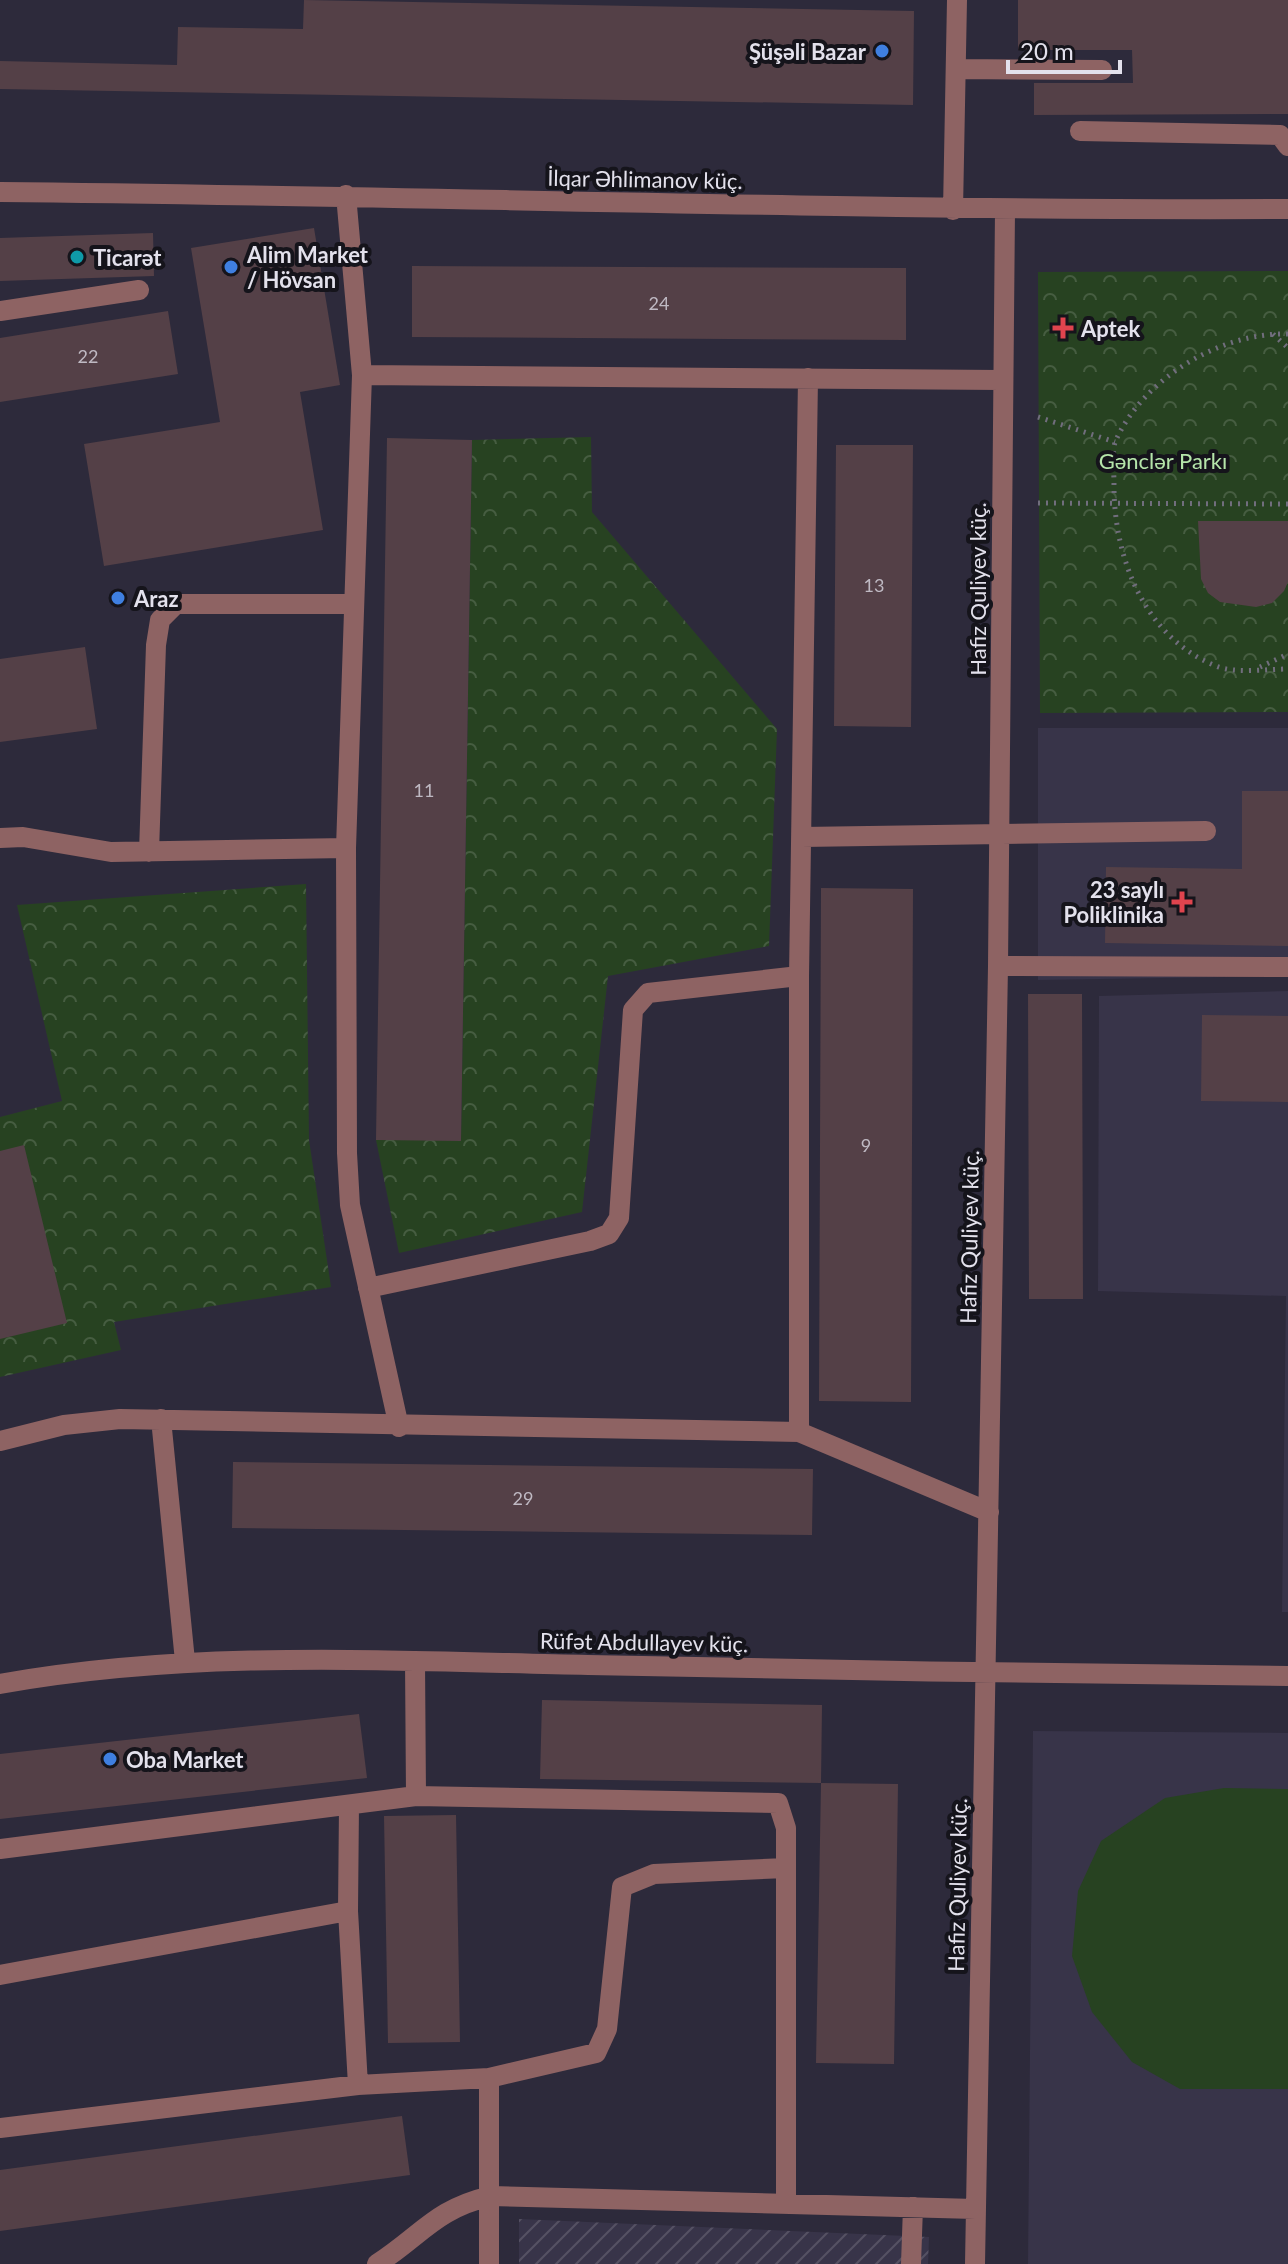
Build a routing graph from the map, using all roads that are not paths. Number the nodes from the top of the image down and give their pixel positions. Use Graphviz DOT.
graph roads {
  1 [pos="957,0"];
  2 [pos="956,69"];
  3 [pos="1102,70"];
  4 [pos="1080,131"];
  5 [pos="1288,146"];
  6 [pos="0,192"];
  7 [pos="346,195"];
  8 [pos="1288,209"];
  9 [pos="953,210"];
  10 [pos="1005,210"];
  11 [pos="139,290"];
  12 [pos="0,311"];
  13 [pos="362,375"];
  14 [pos="808,378"];
  15 [pos="1001,380"];
  16 [pos="354,604"];
  17 [pos="1206,831"];
  18 [pos="1000,836"];
  19 [pos="802,837"];
  20 [pos="0,838"];
  21 [pos="346,848"];
  22 [pos="149,852"];
  23 [pos="998,966"];
  24 [pos="1288,967"];
  25 [pos="799,976"];
  26 [pos="368,1288"];
  27 [pos="161,1419"];
  28 [pos="399,1427"];
  29 [pos="799,1432"];
  30 [pos="0,1441"];
  31 [pos="989,1512"];
  32 [pos="185,1661"];
  33 [pos="415,1661"];
  34 [pos="985,1674"];
  35 [pos="1288,1676"];
  36 [pos="0,1683"];
  37 [pos="416,1796"];
  38 [pos="349,1805"];
  39 [pos="0,1849"];
  40 [pos="786,1868"];
  41 [pos="348,1911"];
  42 [pos="0,1975"];
  43 [pos="489,2078"];
  44 [pos="358,2085"];
  45 [pos="0,2128"];
  46 [pos="491,2196"];
  47 [pos="786,2204"];
  48 [pos="913,2207"];
  49 [pos="975,2209"];
  50 [pos="377,2264"];
  51 [pos="489,2264"];
  52 [pos="911,2264"];
  53 [pos="975,2264"];
  1 -- 2 [label="street"];
  2 -- 3 [label="street"];
  2 -- 9 [label="street"];
  4 -- 5 [label="street"];
  6 -- 7 [label="street, İlqar Əhlimanov küç."];
  7 -- 9 [label="street, İlqar Əhlimanov küç."];
  7 -- 13 [label="street"];
  8 -- 10 [label="street, İlqar Əhlimanov küç."];
  9 -- 10 [label="street, İlqar Əhlimanov küç."];
  10 -- 15 [label="street, Hafiz Quliyev küç."];
  11 -- 12 [label="street"];
  13 -- 14 [label="street"];
  13 -- 16 [label="street"];
  14 -- 15 [label="street"];
  14 -- 19 [label="street"];
  15 -- 18 [label="street, Hafiz Quliyev küç."];
  16 -- 21 [label="street"];
  16 -- 22 [label="street"];
  17 -- 18 [label="street"];
  18 -- 19 [label="street"];
  18 -- 23 [label="street, Hafiz Quliyev küç."];
  19 -- 25 [label="street"];
  20 -- 22 [label="street"];
  21 -- 22 [label="street"];
  21 -- 26 [label="street"];
  23 -- 24 [label="street"];
  23 -- 31 [label="street, Hafiz Quliyev küç."];
  25 -- 26 [label="street"];
  25 -- 29 [label="street"];
  26 -- 28 [label="street"];
  27 -- 28 [label="street"];
  27 -- 30 [label="street"];
  27 -- 32 [label="street"];
  28 -- 29 [label="street"];
  29 -- 31 [label="street"];
  31 -- 34 [label="street, Hafiz Quliyev küç."];
  32 -- 33 [label="street, Rüfət Abdullayev küç."];
  32 -- 36 [label="street, Rüfət Abdullayev küç."];
  33 -- 34 [label="street, Rüfət Abdullayev küç."];
  33 -- 37 [label="street"];
  34 -- 35 [label="street, Rüfət Abdullayev küç."];
  34 -- 49 [label="street, Hafiz Quliyev küç."];
  37 -- 38 [label="street"];
  37 -- 40 [label="street"];
  38 -- 39 [label="street"];
  38 -- 41 [label="street"];
  40 -- 43 [label="street"];
  40 -- 47 [label="street"];
  41 -- 42 [label="street"];
  41 -- 44 [label="street"];
  43 -- 44 [label="street"];
  43 -- 46 [label="street"];
  44 -- 45 [label="street"];
  46 -- 47 [label="street"];
  46 -- 50 [label="street"];
  46 -- 51 [label="street"];
  47 -- 48 [label="street"];
  48 -- 49 [label="street"];
  48 -- 52 [label="street"];
  49 -- 53 [label="street, Hafiz Quliyev küç."];
}
